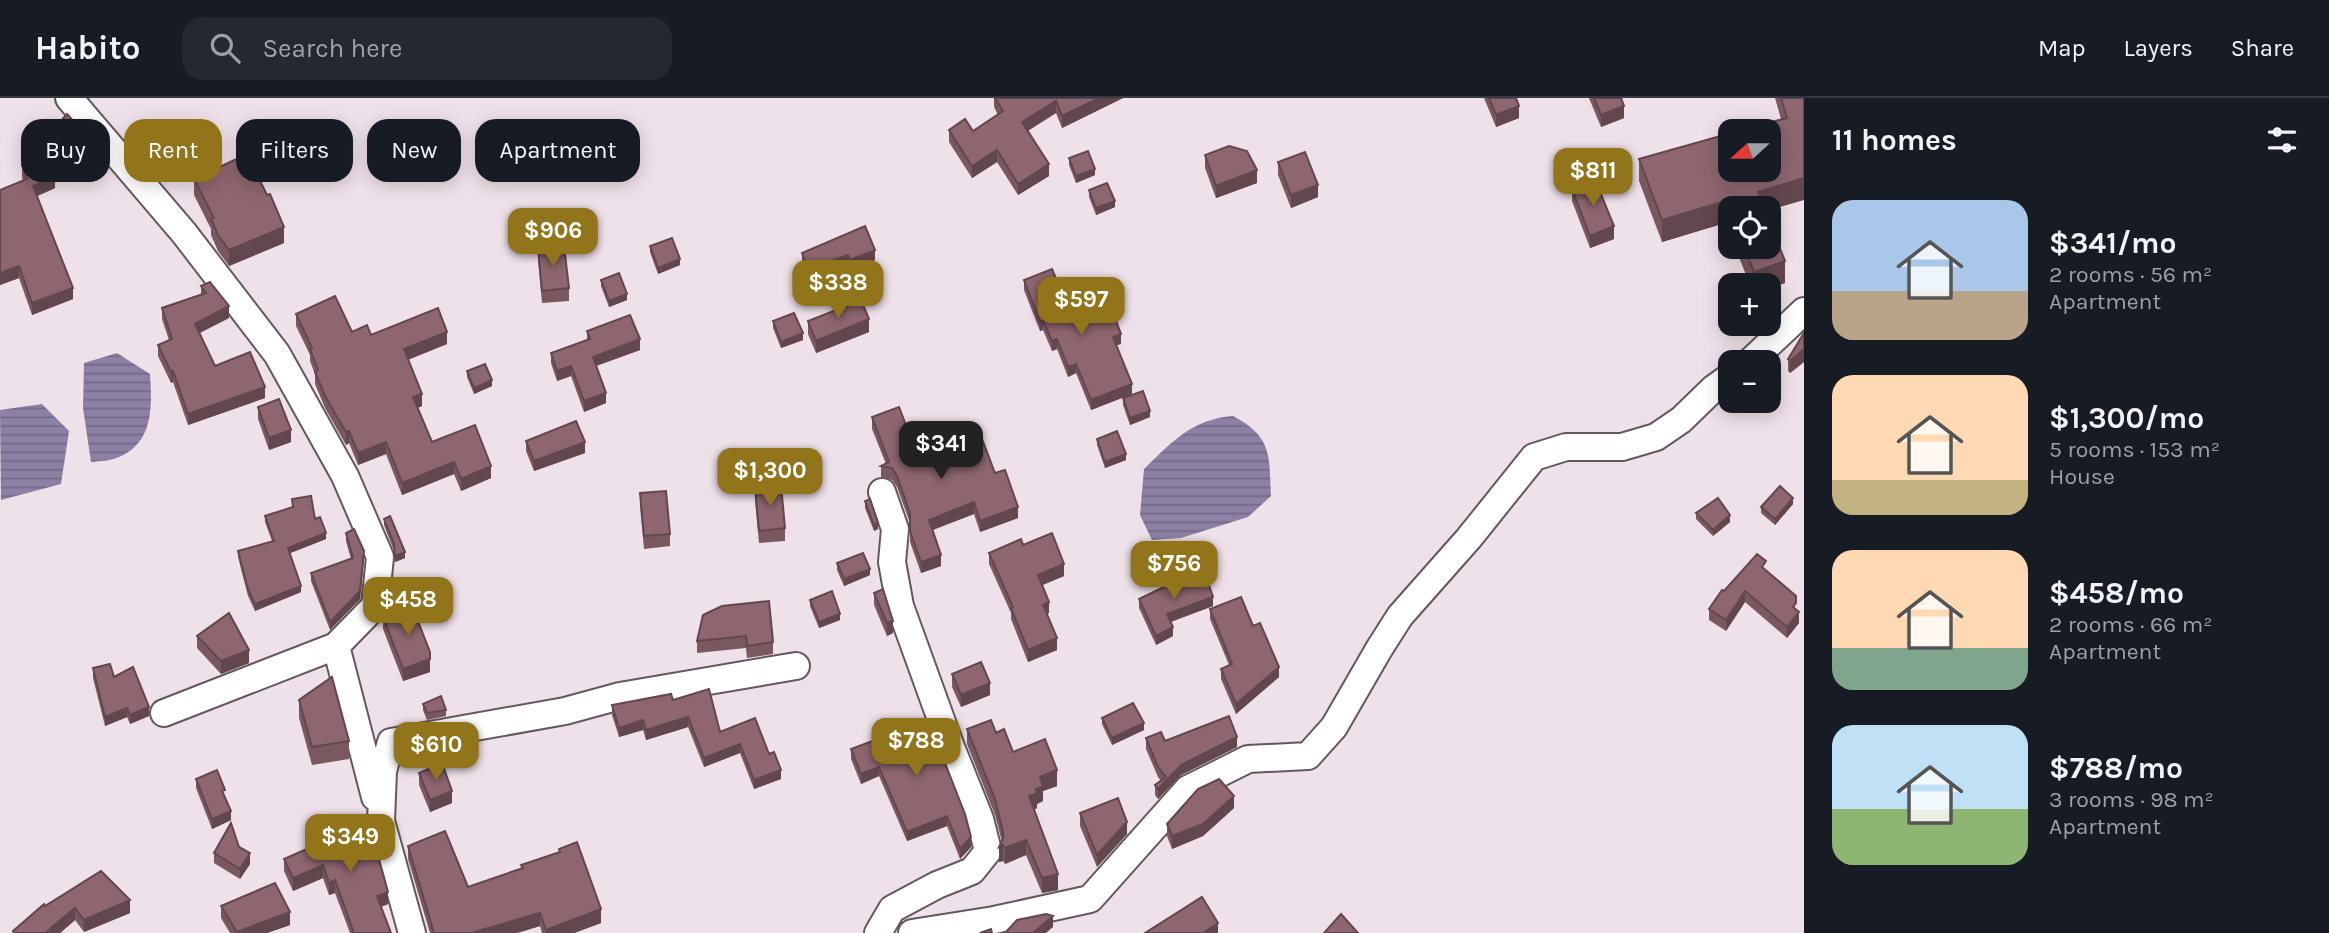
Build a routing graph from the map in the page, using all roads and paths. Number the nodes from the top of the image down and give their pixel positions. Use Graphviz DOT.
graph roads {
  1 [pos="69,98"];
  2 [pos="1804,311"];
  3 [pos="1763,350"];
  4 [pos="1718,385"];
  5 [pos="881,492"];
  6 [pos="336,646"];
  7 [pos="796,666"];
  8 [pos="164,713"];
  9 [pos="412,933"];
  10 [pos="878,933"];
  11 [pos="912,933"];
  1 -- 6 [label="street"];
  2 -- 3 [label="street"];
  4 -- 11 [label="street"];
  5 -- 10 [label="street"];
  6 -- 8 [label="street"];
  6 -- 9 [label="street"];
  7 -- 9 [label="street"];
}
